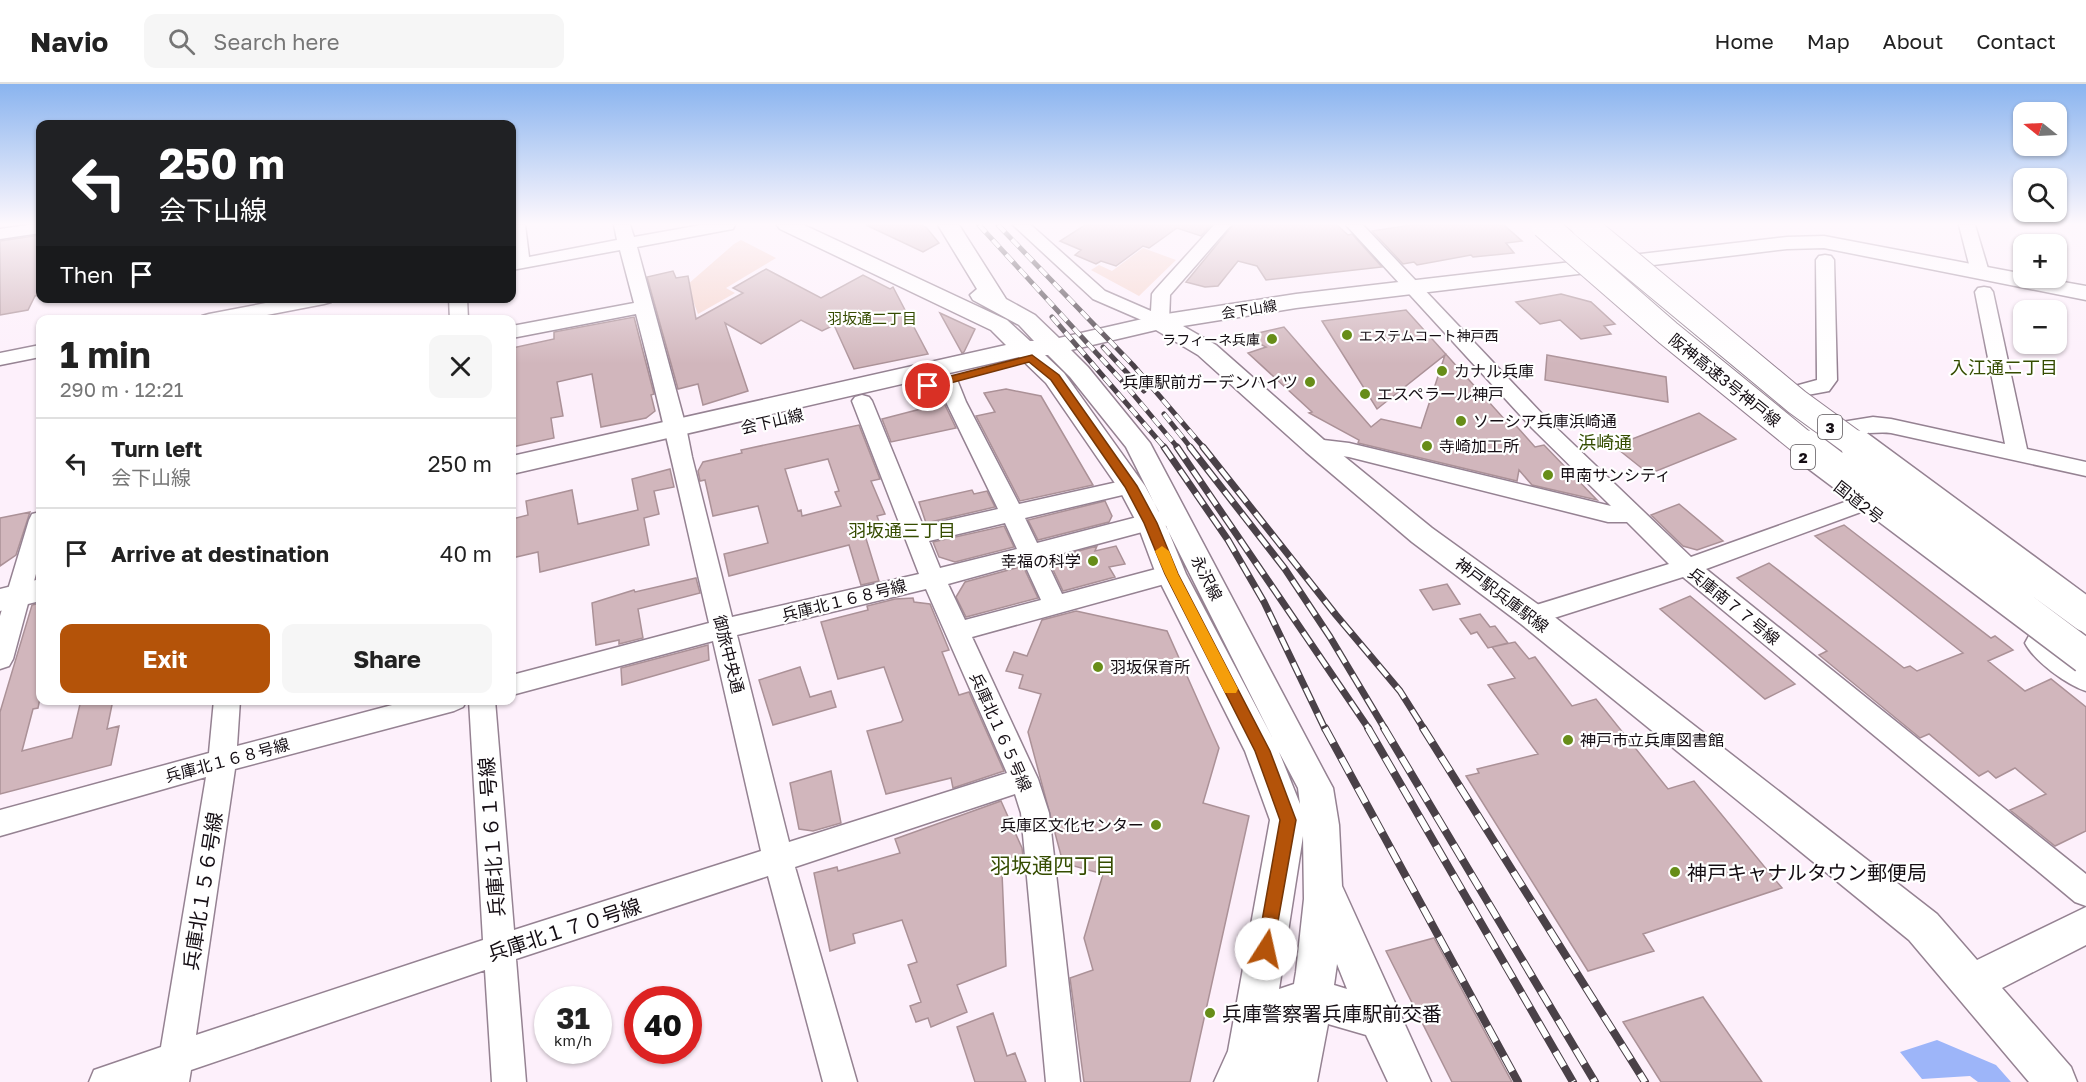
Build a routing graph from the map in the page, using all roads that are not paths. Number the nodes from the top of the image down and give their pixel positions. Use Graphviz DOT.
graph roads {
  1 [pos="634,272"];
  2 [pos="885,272"];
  3 [pos="932,272"];
  4 [pos="978,272"];
  5 [pos="1072,272"];
  6 [pos="1181,272"];
  7 [pos="1398,272"];
  8 [pos="1550,272"];
  9 [pos="1595,272"];
  10 [pos="1597,272"];
  11 [pos="1620,272"];
  12 [pos="1640,272"];
  13 [pos="1655,272"];
  14 [pos="1825,272"];
  15 [pos="1941,272"];
  16 [pos="1979,272"];
  17 [pos="1982,282"];
  18 [pos="1412,287"];
  19 [pos="2086,293"];
  20 [pos="996,302"];
  21 [pos="300,303"];
  22 [pos="644,307"];
  23 [pos="276,308"];
  24 [pos="2086,311"];
  25 [pos="237,315"];
  26 [pos="1160,322"];
  27 [pos="516,331"];
  28 [pos="1035,351"];
  29 [pos="36,352"];
  30 [pos="0,358"];
  31 [pos="949,381"];
  32 [pos="1802,390"];
  33 [pos="862,401"];
  34 [pos="1849,427"];
  35 [pos="678,435"];
  36 [pos="1315,446"];
  37 [pos="2017,453"];
  38 [pos="516,464"];
  39 [pos="2086,469"];
  40 [pos="516,481"];
  41 [pos="1131,486"];
  42 [pos="1861,504"];
  43 [pos="1012,513"];
  44 [pos="1630,514"];
  45 [pos="1163,519"];
  46 [pos="36,534"];
  47 [pos="915,536"];
  48 [pos="1031,554"];
  49 [pos="1686,567"];
  50 [pos="1171,574"];
  51 [pos="933,579"];
  52 [pos="21,586"];
  53 [pos="2086,597"];
  54 [pos="1055,605"];
  55 [pos="2086,615"];
  56 [pos="1532,616"];
  57 [pos="723,629"];
  58 [pos="957,632"];
  59 [pos="2086,635"];
  60 [pos="2086,657"];
  61 [pos="0,659"];
  62 [pos="2086,677"];
  63 [pos="516,684"];
  64 [pos="227,705"];
  65 [pos="435,705"];
  66 [pos="482,705"];
  67 [pos="222,761"];
  68 [pos="1024,779"];
  69 [pos="0,823"];
  70 [pos="778,859"];
  71 [pos="1325,890"];
  72 [pos="2086,892"];
  73 [pos="2086,926"];
  74 [pos="499,950"];
  75 [pos="1971,983"];
  76 [pos="1313,1002"];
  77 [pos="1380,1020"];
  78 [pos="174,1071"];
  79 [pos="106,1082"];
  80 [pos="509,1082"];
  81 [pos="840,1082"];
  82 [pos="1063,1082"];
  83 [pos="1235,1082"];
  84 [pos="1260,1082"];
  85 [pos="1296,1082"];
  86 [pos="1410,1082"];
  87 [pos="2056,1082"];
  1 -- 22 [label="street, 御旅中央通"];
  2 -- 28 [label="street, 永沢線"];
  3 -- 20 [label="street, 永沢線"];
  4 -- 20 [label="street"];
  5 -- 26 [label="street, 神戸駅兵庫駅線"];
  6 -- 26 [label="street"];
  7 -- 18 [label="street, 兵庫南７７号線"];
  8 -- 18 [label="street, 会下山線"];
  9 -- 42 [label="highway, 国道2号 / 2"];
  10 -- 60 [label="highway, 阪神高速3号神戸線 / 3, bridge"];
  11 -- 59 [label="highway, 3"];
  12 -- 55 [label="highway, 阪神高速3号神戸線 / 3, bridge"];
  13 -- 32 [label="highway"];
  14 -- 32 [label="street"];
  15 -- 17 [label="street"];
  16 -- 17 [label="street"];
  17 -- 19 [label="street"];
  17 -- 24 [label="street"];
  17 -- 37 [label="street"];
  18 -- 26 [label="street, 会下山線"];
  18 -- 44 [label="street, 兵庫南７７号線"];
  20 -- 28 [label="street, 永沢線"];
  21 -- 23 [label="street"];
  22 -- 27 [label="street"];
  22 -- 35 [label="street, 御旅中央通"];
  23 -- 25 [label="street"];
  26 -- 28 [label="street, 会下山線"];
  26 -- 36 [label="street, 神戸駅兵庫駅線"];
  28 -- 31 [label="street, 会下山線"];
  28 -- 35 [label="street, 会下山線"];
  28 -- 41 [label="street, 永沢線"];
  28 -- 45 [label="street, 永沢線"];
  29 -- 30 [label="street"];
  31 -- 33 [label="street, 会下山線"];
  31 -- 43 [label="street"];
  32 -- 34 [label="highway"];
  33 -- 35 [label="street, 会下山線"];
  33 -- 47 [label="street, 兵庫北１６５号線"];
  34 -- 37 [label="street"];
  34 -- 53 [label="highway"];
  35 -- 38 [label="street, 会下山線"];
  35 -- 40 [label="street, 会下山線"];
  35 -- 57 [label="street, 御旅中央通"];
  36 -- 44 [label="street"];
  36 -- 56 [label="street, 神戸駅兵庫駅線"];
  37 -- 39 [label="street"];
  41 -- 43 [label="street"];
  41 -- 45 [label="street, 永沢線"];
  42 -- 49 [label="street"];
  42 -- 62 [label="highway, 国道2号 / 2"];
  43 -- 47 [label="street"];
  43 -- 48 [label="street"];
  44 -- 49 [label="street, 兵庫南７７号線"];
  45 -- 48 [label="street, 兵庫北１６８号線"];
  45 -- 50 [label="street, 永沢線"];
  45 -- 71 [label="street, 永沢線"];
  46 -- 52 [label="street"];
  47 -- 51 [label="street, 兵庫北１６５号線"];
  48 -- 51 [label="street, 兵庫北１６８号線"];
  48 -- 54 [label="street"];
  49 -- 56 [label="street"];
  49 -- 72 [label="street, 兵庫南７７号線"];
  50 -- 54 [label="street"];
  50 -- 83 [label="street, 永沢線"];
  51 -- 57 [label="street, 兵庫北１６８号線"];
  51 -- 58 [label="street, 兵庫北１６５号線"];
  52 -- 61 [label="street"];
  54 -- 58 [label="street"];
  56 -- 75 [label="street, 神戸駅兵庫駅線"];
  57 -- 63 [label="street, 兵庫北１６８号線"];
  57 -- 70 [label="street, 御旅中央通"];
  58 -- 68 [label="street, 兵庫北１６５号線"];
  64 -- 67 [label="street, 兵庫北１５６号線"];
  65 -- 67 [label="street, 兵庫北１６８号線"];
  66 -- 74 [label="street, 兵庫北１６１号線"];
  67 -- 69 [label="street, 兵庫北１６８号線"];
  67 -- 78 [label="street, 兵庫北１５６号線"];
  68 -- 70 [label="street, 兵庫北１７０号線"];
  68 -- 82 [label="street, 兵庫北１６５号線"];
  70 -- 74 [label="street, 兵庫北１７０号線"];
  70 -- 81 [label="street, 御旅中央通"];
  71 -- 76 [label="street, 永沢線"];
  71 -- 77 [label="street"];
  73 -- 75 [label="street"];
  74 -- 78 [label="street, 兵庫北１７０号線"];
  74 -- 80 [label="street, 兵庫北１６１号線"];
  75 -- 87 [label="street, 神戸駅兵庫駅線"];
  76 -- 77 [label="street"];
  76 -- 84 [label="street"];
  76 -- 85 [label="street, 永沢線"];
  77 -- 86 [label="street"];
  78 -- 79 [label="street, 兵庫北１７０号線"];
}
